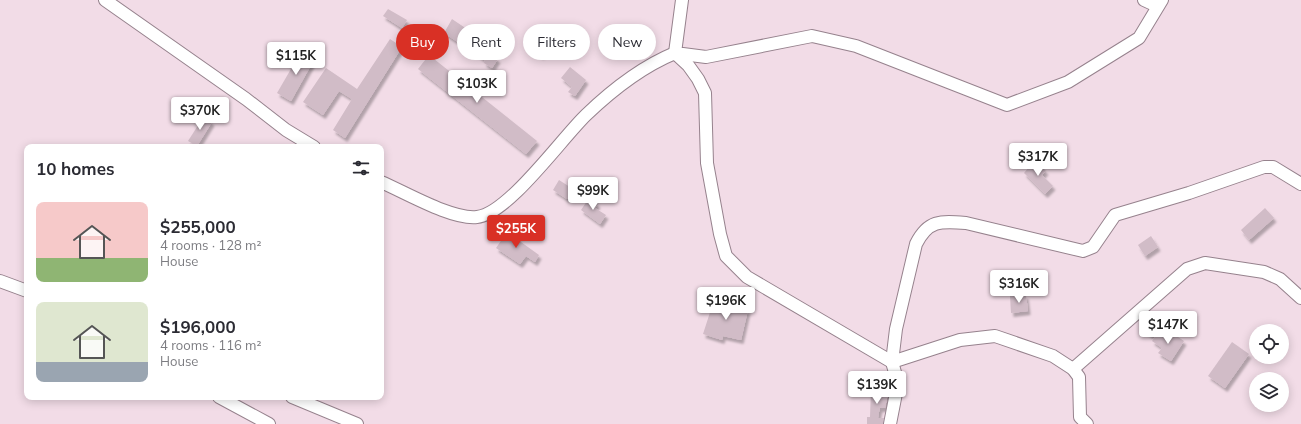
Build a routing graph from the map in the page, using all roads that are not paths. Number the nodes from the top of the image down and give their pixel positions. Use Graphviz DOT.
graph roads {
  1 [pos="105,0"];
  2 [pos="682,0"];
  3 [pos="1144,0"];
  4 [pos="1159,3"];
  5 [pos="675,53"];
  6 [pos="309,144"];
  7 [pos="384,183"];
  8 [pos="1301,184"];
  9 [pos="0,281"];
  10 [pos="24,290"];
  11 [pos="1301,298"];
  12 [pos="892,362"];
  13 [pos="1073,369"];
  14 [pos="225,400"];
  15 [pos="299,400"];
  16 [pos="269,424"];
  17 [pos="357,424"];
  18 [pos="890,424"];
  19 [pos="1087,424"];
  1 -- 6 [label="street"];
  2 -- 5 [label="street"];
  3 -- 4 [label="street"];
  4 -- 5 [label="street"];
  5 -- 7 [label="street"];
  5 -- 12 [label="street"];
  8 -- 12 [label="street"];
  9 -- 10 [label="street"];
  11 -- 13 [label="street"];
  12 -- 13 [label="street"];
  12 -- 18 [label="street"];
  13 -- 19 [label="street"];
  14 -- 16 [label="street"];
  15 -- 17 [label="street"];
}
